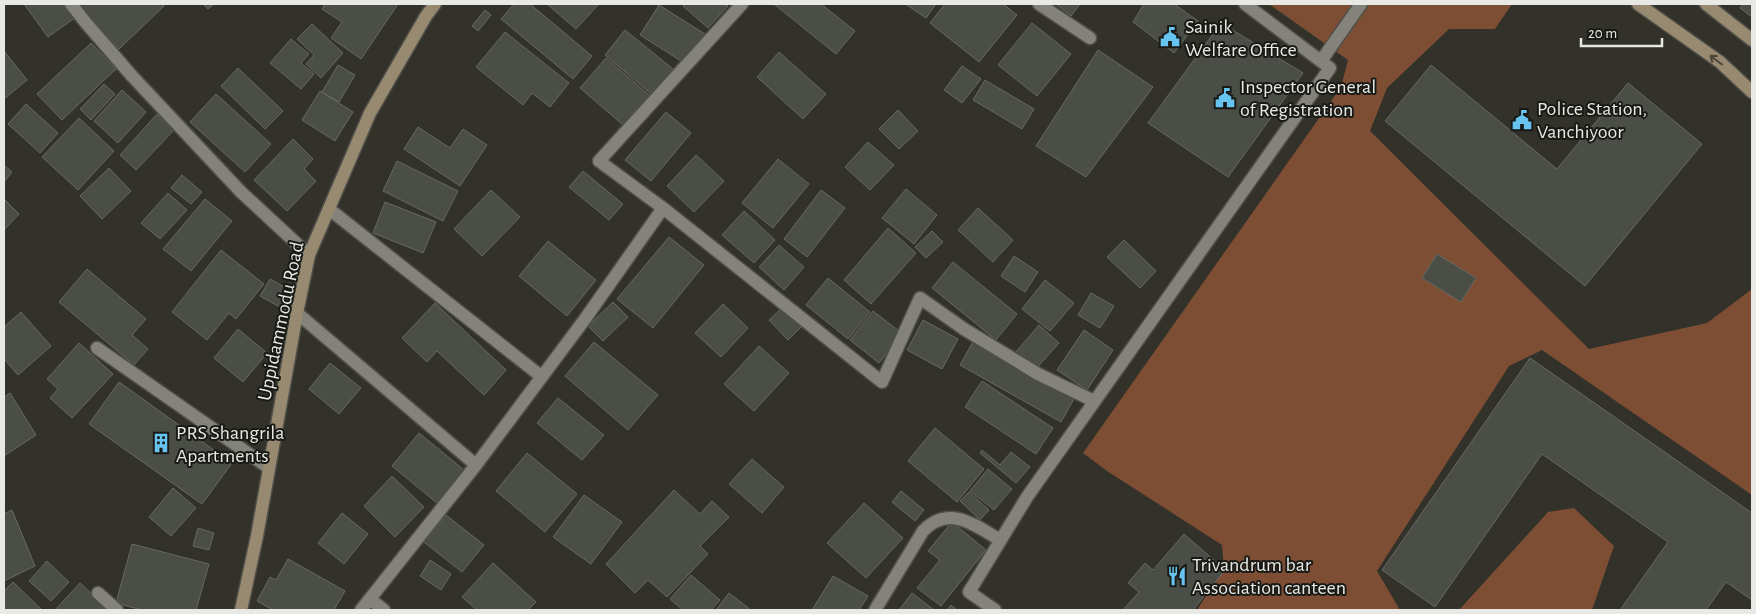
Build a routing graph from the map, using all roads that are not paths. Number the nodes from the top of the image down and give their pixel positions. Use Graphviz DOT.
graph roads {
  1 [pos="71,4"];
  2 [pos="435,4"];
  3 [pos="439,4"];
  4 [pos="742,4"];
  5 [pos="1039,4"];
  6 [pos="1245,4"];
  7 [pos="1361,4"];
  8 [pos="1638,4"];
  9 [pos="1706,4"];
  10 [pos="426,16"];
  11 [pos="1090,38"];
  12 [pos="1752,40"];
  13 [pos="1321,61"];
  14 [pos="1752,92"];
  15 [pos="663,208"];
  16 [pos="329,210"];
  17 [pos="309,255"];
  18 [pos="297,313"];
  19 [pos="97,348"];
  20 [pos="542,377"];
  21 [pos="1094,401"];
  22 [pos="476,465"];
  23 [pos="269,468"];
  24 [pos="1000,540"];
  25 [pos="98,593"];
  26 [pos="370,599"];
  27 [pos="117,610"];
  28 [pos="241,610"];
  29 [pos="361,610"];
  30 [pos="384,610"];
  31 [pos="875,610"];
  32 [pos="995,610"];
  1 -- 17 [label="street"];
  2 -- 10 [label="main road, Uppidammodu Road"];
  3 -- 10 [label="street"];
  4 -- 15 [label="street"];
  5 -- 11 [label="street"];
  6 -- 13 [label="street"];
  7 -- 13 [label="street"];
  14 -- 8 [label="main road, one-way"];
  9 -- 12 [label="main road"];
  10 -- 16 [label="main road, Uppidammodu Road"];
  13 -- 21 [label="street"];
  15 -- 20 [label="street"];
  15 -- 21 [label="street"];
  16 -- 17 [label="main road, Uppidammodu Road"];
  16 -- 20 [label="street"];
  17 -- 18 [label="main road, Uppidammodu Road"];
  18 -- 22 [label="street"];
  18 -- 23 [label="main road, Uppidammodu Road"];
  19 -- 23 [label="street"];
  20 -- 22 [label="street"];
  21 -- 24 [label="street"];
  22 -- 26 [label="street"];
  23 -- 28 [label="main road, Uppidammodu Road"];
  24 -- 31 [label="street"];
  24 -- 32 [label="street"];
  25 -- 27 [label="street"];
  26 -- 29 [label="street"];
  26 -- 30 [label="street"];
}
